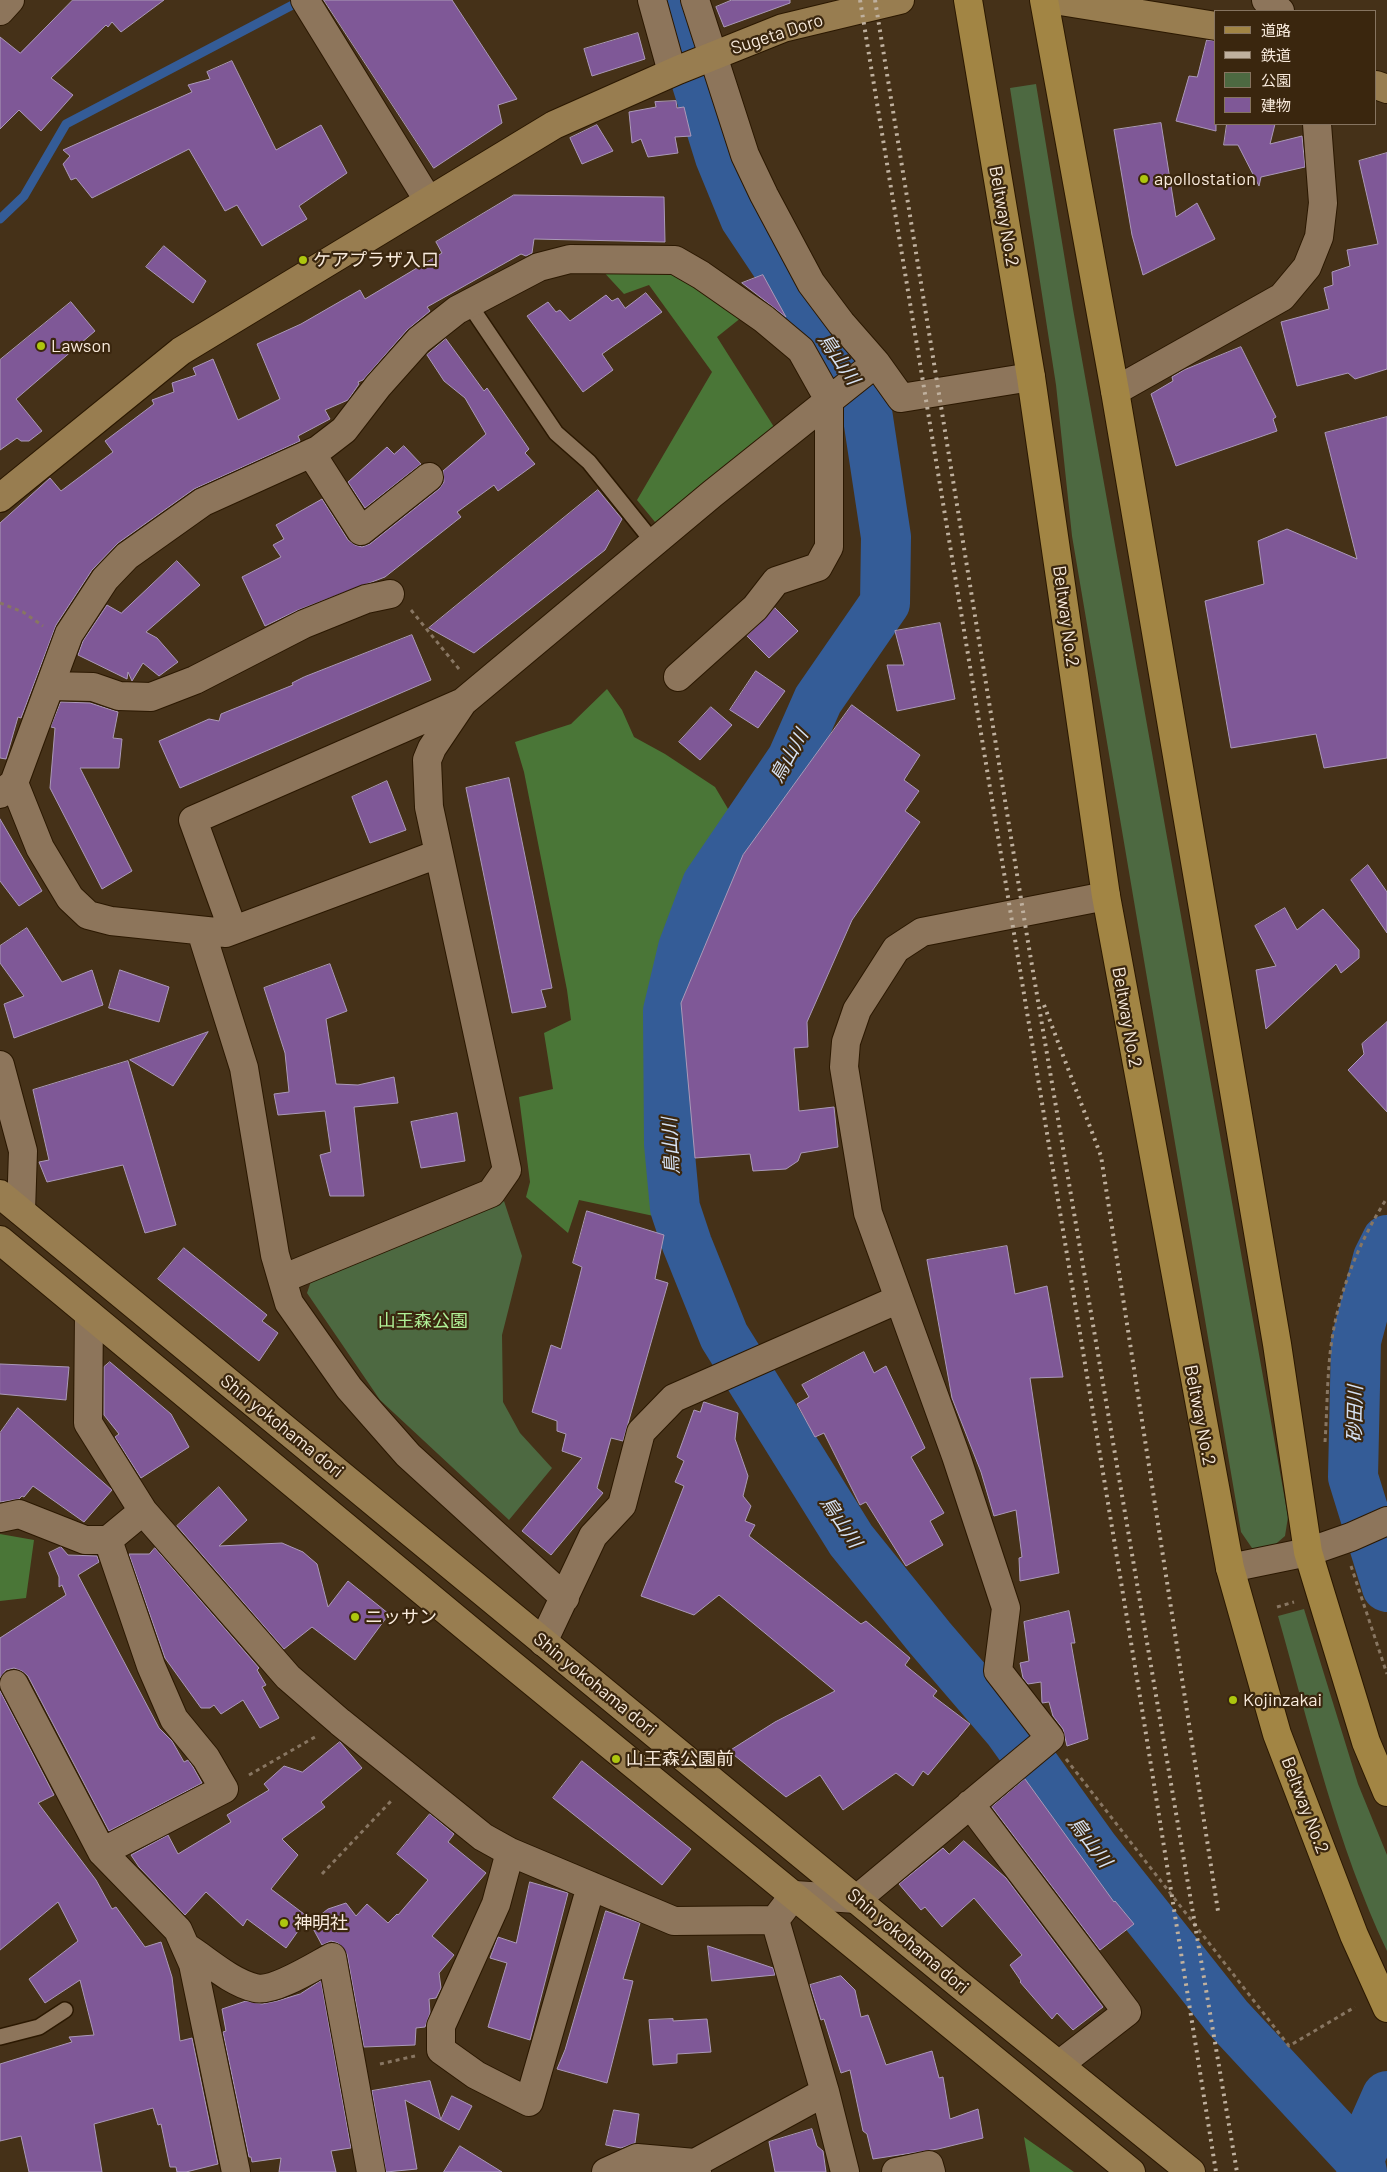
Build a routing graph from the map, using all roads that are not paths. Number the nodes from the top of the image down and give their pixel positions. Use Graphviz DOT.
graph roads {
  1 [pos="10,0"];
  2 [pos="652,0"];
  3 [pos="695,0"];
  4 [pos="900,0"];
  5 [pos="968,0"];
  6 [pos="1044,0"];
  7 [pos="1054,0"];
  8 [pos="1266,0"];
  9 [pos="309,7"];
  10 [pos="1279,10"];
  11 [pos="0,11"];
  12 [pos="1214,26"];
  13 [pos="712,56"];
  14 [pos="675,71"];
  15 [pos="1317,125"];
  16 [pos="428,200"];
  17 [pos="469,304"];
  18 [pos="876,363"];
  19 [pos="1032,377"];
  20 [pos="1115,391"];
  21 [pos="829,400"];
  22 [pos="311,453"];
  23 [pos="429,477"];
  24 [pos="0,498"];
  25 [pos="654,543"];
  26 [pos="390,594"];
  27 [pos="678,677"];
  28 [pos="50,686"];
  29 [pos="463,702"];
  30 [pos="7,789"];
  31 [pos="438,854"];
  32 [pos="1106,896"];
  33 [pos="201,930"];
  34 [pos="234,930"];
  35 [pos="0,1065"];
  36 [pos="0,1194"];
  37 [pos="21,1211"];
  38 [pos="0,1240"];
  39 [pos="282,1279"];
  40 [pos="899,1299"];
  41 [pos="89,1314"];
  42 [pos="143,1511"];
  43 [pos="0,1518"];
  44 [pos="1387,1520"];
  45 [pos="108,1540"];
  46 [pos="1308,1552"];
  47 [pos="1230,1568"];
  48 [pos="564,1598"];
  49 [pos="544,1642"];
  50 [pos="14,1684"];
  51 [pos="1387,1792"];
  52 [pos="970,1804"];
  53 [pos="102,1852"];
  54 [pos="510,1852"];
  55 [pos="591,1886"];
  56 [pos="794,1895"];
  57 [pos="857,1899"];
  58 [pos="775,1920"];
  59 [pos="186,1947"];
  60 [pos="1383,2000"];
  61 [pos="65,2010"];
  62 [pos="0,2037"];
  63 [pos="1060,2064"];
  64 [pos="825,2092"];
  65 [pos="696,2167"];
  66 [pos="236,2172"];
  67 [pos="370,2172"];
  68 [pos="606,2172"];
  69 [pos="845,2172"];
  70 [pos="896,2172"];
  71 [pos="931,2172"];
  72 [pos="1131,2172"];
  73 [pos="1191,2172"];
  1 -- 11 [label="street"];
  2 -- 14 [label="street"];
  3 -- 13 [label="street"];
  4 -- 13 [label="street, Sugeta Doro"];
  5 -- 19 [label="main road, Beltway No.2"];
  6 -- 20 [label="main road"];
  7 -- 12 [label="street"];
  8 -- 10 [label="street"];
  9 -- 16 [label="street"];
  13 -- 14 [label="street, Sugeta Doro"];
  13 -- 18 [label="street"];
  14 -- 16 [label="street, Sugeta Doro"];
  15 -- 20 [label="street"];
  16 -- 24 [label="street, Sugeta Doro"];
  17 -- 21 [label="street"];
  17 -- 22 [label="street"];
  17 -- 25 [label="lane"];
  18 -- 19 [label="street"];
  18 -- 21 [label="street"];
  19 -- 32 [label="main road, Beltway No.2"];
  20 -- 46 [label="main road"];
  21 -- 25 [label="street"];
  21 -- 27 [label="street"];
  22 -- 23 [label="street"];
  22 -- 28 [label="street"];
  25 -- 29 [label="street"];
  26 -- 28 [label="street"];
  28 -- 30 [label="street"];
  29 -- 31 [label="street"];
  29 -- 34 [label="street"];
  30 -- 33 [label="street"];
  31 -- 34 [label="street"];
  31 -- 39 [label="street"];
  32 -- 40 [label="street"];
  32 -- 47 [label="main road, Beltway No.2"];
  33 -- 34 [label="street"];
  33 -- 39 [label="street"];
  35 -- 37 [label="street"];
  36 -- 37 [label="street, Shin yokohama dori"];
  37 -- 49 [label="street, Shin yokohama dori"];
  38 -- 41 [label="street, Shin yokohama dori"];
  39 -- 48 [label="street"];
  40 -- 48 [label="street"];
  40 -- 52 [label="street"];
  41 -- 42 [label="street"];
  41 -- 56 [label="street, Shin yokohama dori"];
  42 -- 45 [label="street"];
  42 -- 54 [label="street"];
  43 -- 45 [label="street"];
  44 -- 46 [label="street"];
  45 -- 53 [label="street"];
  46 -- 47 [label="street"];
  46 -- 51 [label="main road"];
  47 -- 60 [label="main road, Beltway No.2"];
  48 -- 49 [label="street"];
  49 -- 57 [label="street, Shin yokohama dori"];
  50 -- 53 [label="street"];
  52 -- 57 [label="street"];
  52 -- 63 [label="street"];
  53 -- 59 [label="street"];
  54 -- 55 [label="street"];
  54 -- 55 [label="street"];
  55 -- 58 [label="street"];
  56 -- 57 [label="street"];
  56 -- 58 [label="street"];
  56 -- 72 [label="street, Shin yokohama dori"];
  57 -- 63 [label="street, Shin yokohama dori"];
  58 -- 64 [label="street"];
  59 -- 66 [label="street"];
  59 -- 67 [label="street"];
  61 -- 62 [label="lane"];
  63 -- 73 [label="street, Shin yokohama dori"];
  64 -- 65 [label="street"];
  64 -- 69 [label="street"];
  65 -- 68 [label="street"];
  70 -- 71 [label="street"];
}
